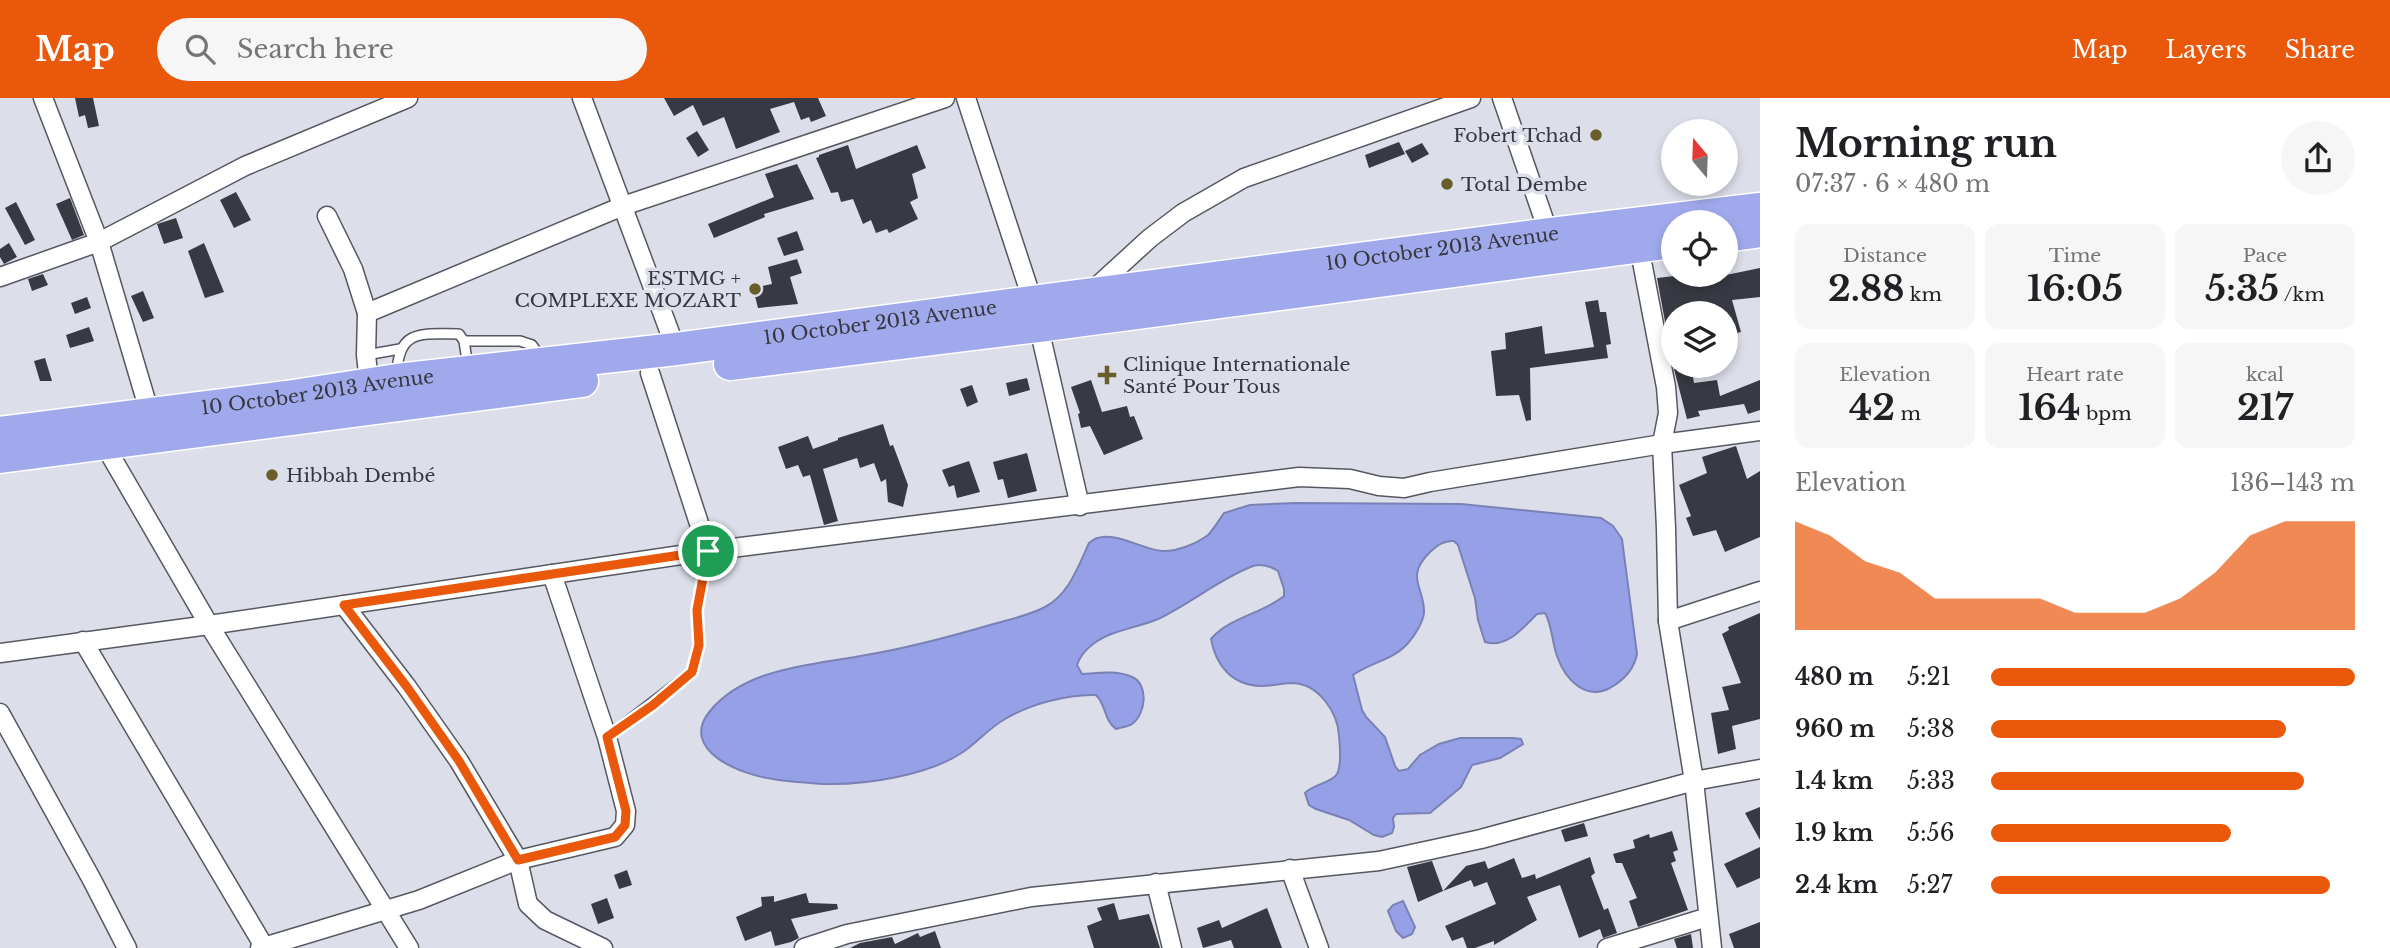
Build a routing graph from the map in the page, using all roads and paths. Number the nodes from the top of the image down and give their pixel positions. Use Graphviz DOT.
graph roads {
  1 [pos="44,98"];
  2 [pos="408,98"];
  3 [pos="582,98"];
  4 [pos="945,98"];
  5 [pos="965,98"];
  6 [pos="1471,98"];
  7 [pos="1502,98"];
  8 [pos="623,206"];
  9 [pos="1760,209"];
  10 [pos="327,216"];
  11 [pos="1760,231"];
  12 [pos="1738,234"];
  13 [pos="99,242"];
  14 [pos="1661,243"];
  15 [pos="1553,245"];
  16 [pos="1639,246"];
  17 [pos="0,277"];
  18 [pos="1086,295"];
  19 [pos="366,313"];
  20 [pos="1036,314"];
  21 [pos="464,341"];
  22 [pos="676,349"];
  23 [pos="544,364"];
  24 [pos="469,372"];
  25 [pos="650,373"];
  26 [pos="381,375"];
  27 [pos="150,414"];
  28 [pos="1760,431"];
  29 [pos="0,433"];
  30 [pos="98,433"];
  31 [pos="1662,444"];
  32 [pos="0,457"];
  33 [pos="1080,506"];
  34 [pos="708,551"];
  35 [pos="552,574"];
  36 [pos="1760,592"];
  37 [pos="344,605"];
  38 [pos="1668,621"];
  39 [pos="209,625"];
  40 [pos="83,641"];
  41 [pos="0,653"];
  42 [pos="0,713"];
  43 [pos="607,737"];
  44 [pos="1760,769"];
  45 [pos="1694,781"];
  46 [pos="518,860"];
  47 [pos="1290,869"];
  48 [pos="1156,883"];
  49 [pos="386,911"];
  50 [pos="1708,917"];
  51 [pos="127,948"];
  52 [pos="263,948"];
  53 [pos="409,948"];
  54 [pos="603,948"];
  55 [pos="804,948"];
  56 [pos="1172,948"];
  57 [pos="1319,948"];
  58 [pos="1607,948"];
  59 [pos="1712,948"];
  1 -- 13 [label="street"];
  2 -- 13 [label="street"];
  3 -- 8 [label="street"];
  4 -- 8 [label="street"];
  5 -- 20 [label="street"];
  6 -- 18 [label="street"];
  7 -- 15 [label="street"];
  8 -- 19 [label="street"];
  8 -- 22 [label="street"];
  9 -- 15 [label="highway, 10 October 2013 Avenue"];
  10 -- 19 [label="street"];
  11 -- 12 [label="highway"];
  13 -- 17 [label="street"];
  13 -- 27 [label="street"];
  14 -- 16 [label="highway, 10 October 2013 Avenue"];
  15 -- 16 [label="highway, 10 October 2013 Avenue"];
  15 -- 18 [label="highway, 10 October 2013 Avenue"];
  15 -- 20 [label="highway, 10 October 2013 Avenue"];
  16 -- 31 [label="street"];
  18 -- 20 [label="highway, 10 October 2013 Avenue"];
  19 -- 26 [label="street"];
  20 -- 22 [label="highway, 10 October 2013 Avenue"];
  20 -- 25 [label="highway, 10 October 2013 Avenue"];
  20 -- 33 [label="street"];
  21 -- 23 [label="lane"];
  21 -- 24 [label="lane"];
  21 -- 26 [label="lane"];
  22 -- 23 [label="highway, 10 October 2013 Avenue"];
  23 -- 24 [label="highway, 10 October 2013 Avenue"];
  24 -- 26 [label="highway, 10 October 2013 Avenue"];
  25 -- 26 [label="highway, 10 October 2013 Avenue"];
  25 -- 34 [label="street"];
  26 -- 27 [label="highway, 10 October 2013 Avenue"];
  26 -- 30 [label="highway, 10 October 2013 Avenue"];
  27 -- 30 [label="highway, 10 October 2013 Avenue"];
  28 -- 31 [label="street"];
  29 -- 30 [label="highway, 10 October 2013 Avenue"];
  30 -- 32 [label="highway, 10 October 2013 Avenue"];
  30 -- 39 [label="street"];
  31 -- 33 [label="street"];
  31 -- 38 [label="street"];
  33 -- 34 [label="street"];
  34 -- 35 [label="street"];
  34 -- 43 [label="lane"];
  35 -- 37 [label="street"];
  35 -- 43 [label="street"];
  36 -- 38 [label="street"];
  37 -- 39 [label="street"];
  37 -- 46 [label="street"];
  38 -- 45 [label="street"];
  39 -- 40 [label="street"];
  39 -- 49 [label="street"];
  40 -- 41 [label="street"];
  40 -- 52 [label="street"];
  42 -- 51 [label="street"];
  43 -- 46 [label="street"];
  44 -- 45 [label="street"];
  45 -- 47 [label="street"];
  45 -- 50 [label="street"];
  46 -- 49 [label="street"];
  46 -- 54 [label="street"];
  47 -- 48 [label="street"];
  47 -- 57 [label="street"];
  48 -- 55 [label="street"];
  48 -- 56 [label="street"];
  49 -- 52 [label="street"];
  49 -- 53 [label="street"];
  50 -- 58 [label="street"];
  50 -- 59 [label="street"];
}
